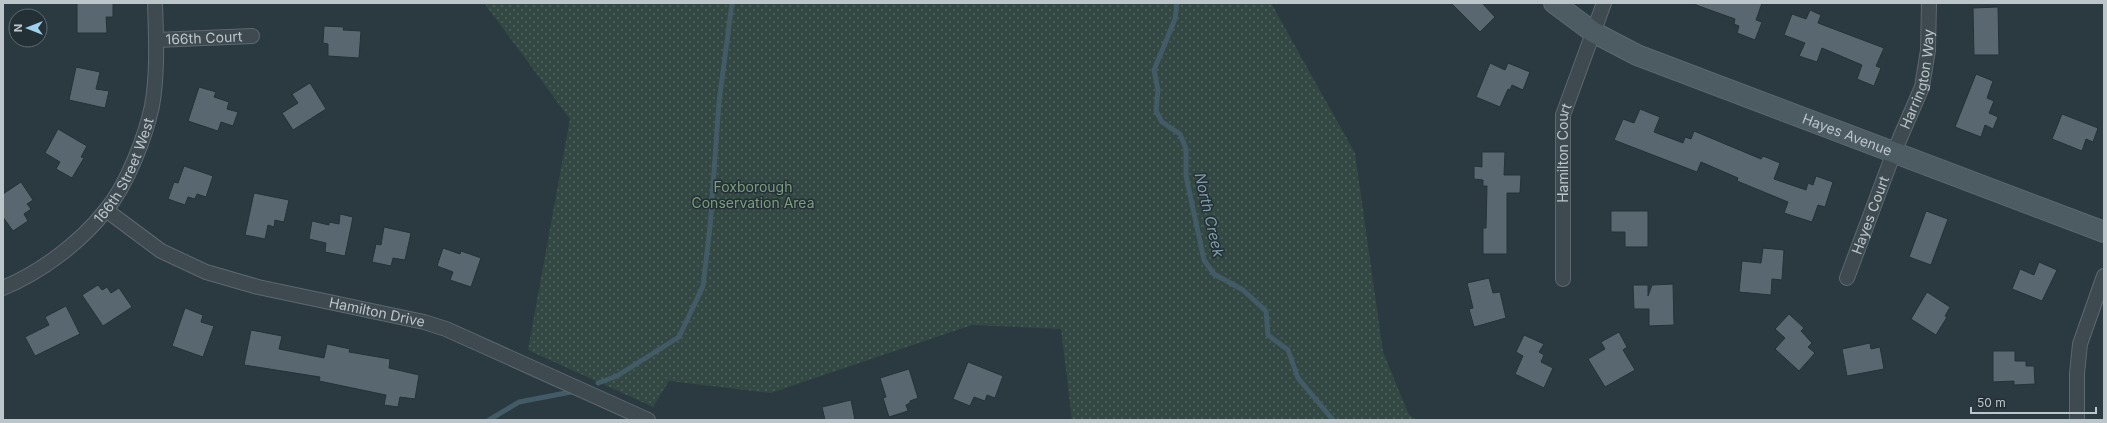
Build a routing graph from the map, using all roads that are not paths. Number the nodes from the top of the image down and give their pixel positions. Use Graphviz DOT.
graph roads {
  1 [pos="155,3"];
  2 [pos="1554,3"];
  3 [pos="1604,3"];
  4 [pos="1929,3"];
  5 [pos="1593,32"];
  6 [pos="252,36"];
  7 [pos="156,40"];
  8 [pos="1894,152"];
  9 [pos="106,210"];
  10 [pos="2104,232"];
  11 [pos="2104,276"];
  12 [pos="1847,278"];
  13 [pos="1563,279"];
  14 [pos="3,288"];
  15 [pos="648,420"];
  16 [pos="2077,420"];
  1 -- 7 [label="street, 166th Street West"];
  2 -- 5 [label="street, Hayes Avenue"];
  3 -- 5 [label="street"];
  4 -- 8 [label="street, Harrington Way"];
  5 -- 8 [label="street, Hayes Avenue"];
  5 -- 13 [label="street, Hamilton Court"];
  6 -- 7 [label="street, 166th Court"];
  7 -- 9 [label="street, 166th Street West"];
  8 -- 10 [label="street, Hayes Avenue"];
  8 -- 12 [label="street, Hayes Court"];
  9 -- 14 [label="street, 166th Street West"];
  9 -- 15 [label="street, Hamilton Drive"];
  11 -- 16 [label="street"];
}
